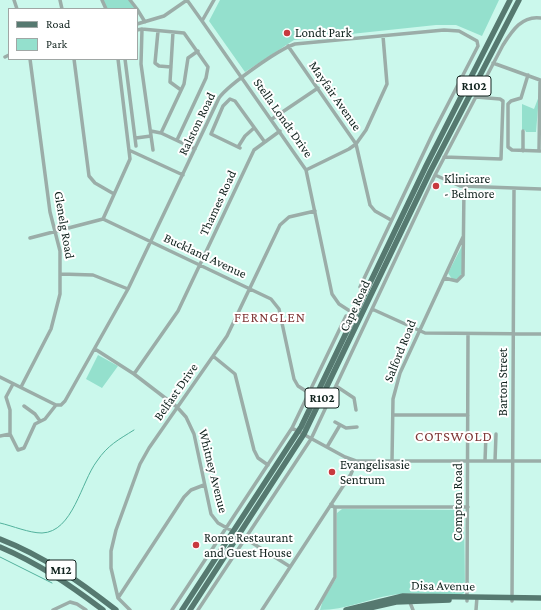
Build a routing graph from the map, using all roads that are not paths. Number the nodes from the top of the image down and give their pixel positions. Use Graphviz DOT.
graph roads {
  1 [pos="130,0"];
  2 [pos="187,0"];
  3 [pos="214,0"];
  4 [pos="510,0"];
  5 [pos="519,0"];
  6 [pos="136,8"];
  7 [pos="138,11"];
  8 [pos="541,18"];
  9 [pos="202,21"];
  10 [pos="145,22"];
  11 [pos="138,24"];
  12 [pos="142,29"];
  13 [pos="138,30"];
  14 [pos="158,30"];
  15 [pos="173,32"];
  16 [pos="383,36"];
  17 [pos="479,42"];
  18 [pos="288,46"];
  19 [pos="198,51"];
  20 [pos="30,60"];
  21 [pos="74,60"];
  22 [pos="118,60"];
  23 [pos="125,60"];
  24 [pos="493,63"];
  25 [pos="171,67"];
  26 [pos="528,75"];
  27 [pos="243,78"];
  28 [pos="318,88"];
  29 [pos="182,90"];
  30 [pos="476,97"];
  31 [pos="272,119"];
  32 [pos="254,128"];
  33 [pos="151,131"];
  34 [pos="280,131"];
  35 [pos="523,131"];
  36 [pos="161,133"];
  37 [pos="151,136"];
  38 [pos="136,138"];
  39 [pos="177,140"];
  40 [pos="264,142"];
  41 [pos="356,144"];
  42 [pos="136,146"];
  43 [pos="195,149"];
  44 [pos="153,150"];
  45 [pos="523,150"];
  46 [pos="540,151"];
  47 [pos="131,152"];
  48 [pos="444,157"];
  49 [pos="306,170"];
  50 [pos="430,172"];
  51 [pos="183,175"];
  52 [pos="464,186"];
  53 [pos="514,188"];
  54 [pos="541,189"];
  55 [pos="114,194"];
  56 [pos="315,211"];
  57 [pos="103,219"];
  58 [pos="391,220"];
  59 [pos="55,231"];
  60 [pos="463,237"];
  61 [pos="30,238"];
  62 [pos="151,242"];
  63 [pos="200,265"];
  64 [pos="61,274"];
  65 [pos="444,278"];
  66 [pos="360,287"];
  67 [pos="128,289"];
  68 [pos="250,289"];
  69 [pos="372,309"];
  70 [pos="355,314"];
  71 [pos="346,316"];
  72 [pos="362,318"];
  73 [pos="418,332"];
  74 [pos="468,334"];
  75 [pos="513,334"];
  76 [pos="541,334"];
  77 [pos="95,349"];
  78 [pos="213,356"];
  79 [pos="134,374"];
  80 [pos="0,377"];
  81 [pos="13,384"];
  82 [pos="336,386"];
  83 [pos="21,387"];
  84 [pos="309,393"];
  85 [pos="58,405"];
  86 [pos="24,406"];
  87 [pos="177,407"];
  88 [pos="356,410"];
  89 [pos="393,415"];
  90 [pos="468,415"];
  91 [pos="40,421"];
  92 [pos="335,422"];
  93 [pos="340,425"];
  94 [pos="357,427"];
  95 [pos="292,428"];
  96 [pos="299,431"];
  97 [pos="10,434"];
  98 [pos="304,434"];
  99 [pos="486,434"];
  100 [pos="496,434"];
  101 [pos="0,436"];
  102 [pos="311,438"];
  103 [pos="327,447"];
  104 [pos="356,461"];
  105 [pos="392,461"];
  106 [pos="468,461"];
  107 [pos="485,461"];
  108 [pos="495,461"];
  109 [pos="513,461"];
  110 [pos="541,461"];
  111 [pos="268,465"];
  112 [pos="204,485"];
  113 [pos="331,504"];
  114 [pos="335,507"];
  115 [pos="468,507"];
  116 [pos="226,528"];
  117 [pos="233,532"];
  118 [pos="239,535"];
  119 [pos="0,539"];
  120 [pos="246,539"];
  121 [pos="0,547"];
  122 [pos="289,566"];
  123 [pos="118,598"];
  124 [pos="409,598"];
  125 [pos="541,598"];
  126 [pos="467,599"];
  127 [pos="477,599"];
  128 [pos="512,599"];
  129 [pos="541,601"];
  130 [pos="52,610"];
  131 [pos="86,610"];
  132 [pos="103,610"];
  133 [pos="116,610"];
  134 [pos="130,610"];
  135 [pos="172,610"];
  136 [pos="182,610"];
  137 [pos="190,610"];
  138 [pos="198,610"];
  139 [pos="262,610"];
  140 [pos="316,610"];
  141 [pos="346,610"];
  142 [pos="361,610"];
  143 [pos="413,610"];
  144 [pos="476,610"];
  1 -- 6 [label="street"];
  2 -- 9 [label="street, Stella Londt Drive"];
  2 -- 10 [label="street"];
  3 -- 9 [label="street"];
  4 -- 50 [label="main road, Cape Road / R102"];
  5 -- 50 [label="main road, Cape Road / R102"];
  7 -- 10 [label="street"];
  8 -- 24 [label="street, Cape Road"];
  9 -- 27 [label="street, Stella Londt Drive"];
  10 -- 11 [label="street"];
  12 -- 13 [label="street"];
  12 -- 14 [label="street"];
  12 -- 33 [label="street"];
  14 -- 15 [label="street"];
  14 -- 25 [label="street"];
  15 -- 19 [label="street"];
  15 -- 25 [label="street"];
  16 -- 17 [label="street, Ralston Road"];
  16 -- 18 [label="street, Ralston Road"];
  16 -- 41 [label="street"];
  17 -- 58 [label="street, Cape Road"];
  18 -- 27 [label="street, Ralston Road"];
  18 -- 28 [label="street, Mayfair Avenue"];
  19 -- 29 [label="street"];
  19 -- 39 [label="street"];
  20 -- 59 [label="street, Glenelg Road"];
  21 -- 55 [label="street"];
  22 -- 47 [label="street"];
  23 -- 38 [label="street"];
  24 -- 26 [label="street"];
  24 -- 30 [label="street, Cape Road"];
  25 -- 29 [label="street"];
  26 -- 45 [label="street"];
  26 -- 46 [label="street"];
  27 -- 31 [label="street, Stella Londt Drive"];
  27 -- 43 [label="street, Ralston Road"];
  28 -- 31 [label="street"];
  28 -- 41 [label="street, Mayfair Avenue"];
  29 -- 36 [label="street"];
  30 -- 48 [label="street, Cape Road"];
  30 -- 48 [label="street"];
  31 -- 34 [label="street, Stella Londt Drive"];
  32 -- 32 [label="street"];
  32 -- 40 [label="street"];
  33 -- 36 [label="street"];
  33 -- 37 [label="street"];
  34 -- 40 [label="street, Thames Road"];
  34 -- 49 [label="street, Stella Londt Drive"];
  35 -- 45 [label="street"];
  36 -- 39 [label="street"];
  37 -- 38 [label="street"];
  37 -- 44 [label="street"];
  38 -- 42 [label="street"];
  39 -- 43 [label="street"];
  40 -- 63 [label="street, Thames Road"];
  41 -- 49 [label="street"];
  41 -- 58 [label="street, Mayfair Avenue"];
  43 -- 51 [label="street, Ralston Road"];
  45 -- 46 [label="street"];
  47 -- 51 [label="street"];
  47 -- 55 [label="street"];
  48 -- 50 [label="street, Cape Road"];
  49 -- 56 [label="street, Stella Londt Drive"];
  50 -- 52 [label="street"];
  50 -- 69 [label="street, Cape Road"];
  50 -- 70 [label="main road, Cape Road / R102"];
  50 -- 72 [label="main road, Cape Road / R102"];
  51 -- 62 [label="street, Ralston Road"];
  52 -- 53 [label="street"];
  52 -- 60 [label="street, Salford Road"];
  53 -- 54 [label="street"];
  53 -- 75 [label="street, Barton Street"];
  55 -- 57 [label="street"];
  56 -- 68 [label="street, Belfast Drive"];
  56 -- 70 [label="street, Stella Londt Drive"];
  57 -- 59 [label="street"];
  57 -- 62 [label="street, Buckland Avenue"];
  58 -- 66 [label="street, Cape Road"];
  59 -- 61 [label="street"];
  59 -- 64 [label="street, Glenelg Road"];
  60 -- 65 [label="street, Salford Road"];
  60 -- 65 [label="street, Salford Road"];
  62 -- 63 [label="street, Buckland Avenue"];
  62 -- 67 [label="street, Ralston Road"];
  63 -- 68 [label="street, Buckland Avenue"];
  63 -- 79 [label="street, Thames Road"];
  64 -- 67 [label="street"];
  64 -- 83 [label="street, Glenelg Road"];
  65 -- 73 [label="street, Salford Road"];
  67 -- 77 [label="street, Ralston Road"];
  68 -- 78 [label="street, Belfast Drive"];
  68 -- 84 [label="street, Buckland Avenue"];
  69 -- 73 [label="street"];
  69 -- 82 [label="street, Cape Road"];
  70 -- 72 [label="street, Stella Londt Drive"];
  70 -- 96 [label="main road, Cape Road / R102"];
  71 -- 84 [label="street, Cape Road"];
  72 -- 98 [label="main road, Cape Road / R102"];
  73 -- 74 [label="street"];
  73 -- 89 [label="street, Salford Road"];
  74 -- 75 [label="street"];
  74 -- 90 [label="street, Compton Road"];
  75 -- 76 [label="street"];
  75 -- 109 [label="street, Barton Street"];
  77 -- 79 [label="street, Whitney Avenue"];
  77 -- 85 [label="street, Ralston Road"];
  78 -- 87 [label="street, Belfast Drive"];
  78 -- 111 [label="street"];
  79 -- 87 [label="street, Whitney Avenue"];
  80 -- 81 [label="street"];
  81 -- 83 [label="street"];
  81 -- 97 [label="street"];
  82 -- 88 [label="street"];
  82 -- 102 [label="street, Cape Road"];
  83 -- 85 [label="street"];
  84 -- 95 [label="street, Cape Road"];
  85 -- 91 [label="street, Ralston Road"];
  86 -- 91 [label="street"];
  87 -- 112 [label="street, Whitney Avenue"];
  87 -- 123 [label="street, Belfast Drive"];
  89 -- 90 [label="street"];
  89 -- 105 [label="street, Salford Road"];
  90 -- 106 [label="street, Compton Road"];
  91 -- 97 [label="street, Ralston Road"];
  92 -- 93 [label="street"];
  93 -- 94 [label="street"];
  93 -- 103 [label="street"];
  95 -- 96 [label="street"];
  95 -- 111 [label="street, Cape Road"];
  96 -- 98 [label="street"];
  96 -- 117 [label="main road, Cape Road / R102"];
  97 -- 101 [label="street"];
  98 -- 102 [label="street"];
  98 -- 118 [label="main road, Cape Road / R102"];
  99 -- 107 [label="street"];
  100 -- 108 [label="street"];
  102 -- 103 [label="street"];
  102 -- 120 [label="street, Cape Road"];
  103 -- 104 [label="street"];
  104 -- 105 [label="street"];
  104 -- 113 [label="street"];
  105 -- 106 [label="street"];
  106 -- 107 [label="street"];
  106 -- 115 [label="street, Compton Road"];
  107 -- 108 [label="street"];
  108 -- 109 [label="street"];
  109 -- 110 [label="street"];
  109 -- 128 [label="street, Barton Street"];
  111 -- 116 [label="street, Cape Road"];
  112 -- 116 [label="street, Whitney Avenue"];
  112 -- 123 [label="street"];
  113 -- 114 [label="street"];
  113 -- 122 [label="street"];
  114 -- 115 [label="street"];
  114 -- 140 [label="street"];
  115 -- 126 [label="street, Compton Road"];
  116 -- 117 [label="street, Whitney Avenue"];
  116 -- 135 [label="street, Cape Road"];
  117 -- 118 [label="street, Whitney Avenue"];
  117 -- 136 [label="main road, Cape Road / R102"];
  118 -- 137 [label="main road, Cape Road / R102"];
  119 -- 133 [label="main road, M12"];
  120 -- 122 [label="street"];
  120 -- 138 [label="street, Cape Road"];
  121 -- 132 [label="main road, M12"];
  122 -- 139 [label="street"];
  123 -- 134 [label="street"];
  124 -- 126 [label="main road, Disa Avenue"];
  124 -- 141 [label="main road, Disa Avenue"];
  124 -- 142 [label="main road, Disa Avenue"];
  124 -- 143 [label="street"];
  125 -- 128 [label="main road, Disa Avenue"];
  126 -- 127 [label="main road, Disa Avenue"];
  127 -- 128 [label="main road, Disa Avenue"];
  127 -- 144 [label="street"];
  128 -- 129 [label="main road, Disa Avenue"];
  130 -- 131 [label="street"];
}
